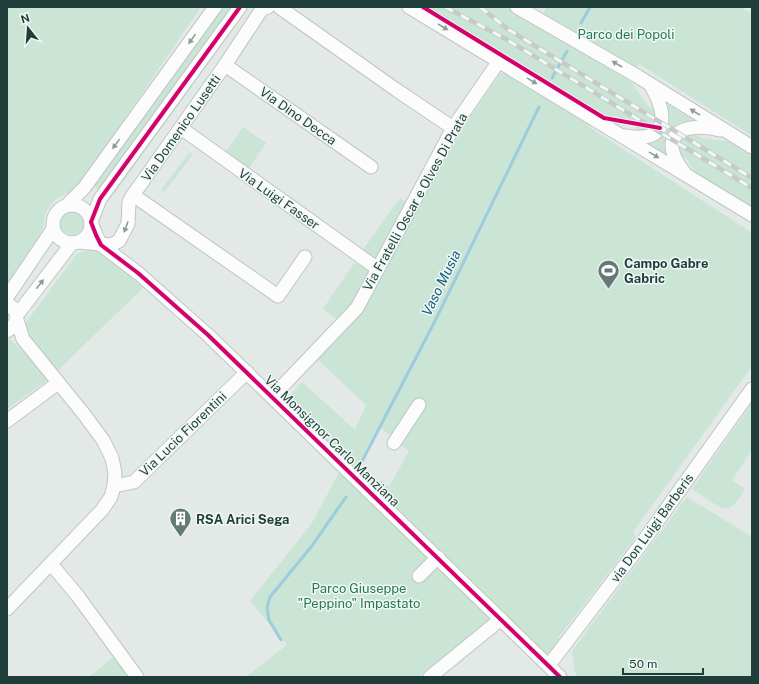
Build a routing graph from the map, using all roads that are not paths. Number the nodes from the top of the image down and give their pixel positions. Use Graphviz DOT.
graph roads {
  1 [pos="215,7"];
  2 [pos="240,7"];
  3 [pos="268,7"];
  4 [pos="279,7"];
  5 [pos="409,7"];
  6 [pos="517,7"];
  7 [pos="533,11"];
  8 [pos="499,61"];
  9 [pos="225,65"];
  10 [pos="650,84"];
  11 [pos="181,128"];
  12 [pos="453,128"];
  13 [pos="726,131"];
  14 [pos="621,135"];
  15 [pos="752,147"];
  16 [pos="371,168"];
  17 [pos="687,175"];
  18 [pos="133,195"];
  19 [pos="67,205"];
  20 [pos="752,215"];
  21 [pos="91,222"];
  22 [pos="53,229"];
  23 [pos="75,243"];
  24 [pos="101,245"];
  25 [pos="305,257"];
  26 [pos="378,269"];
  27 [pos="7,297"];
  28 [pos="7,304"];
  29 [pos="17,318"];
  30 [pos="7,331"];
  31 [pos="23,340"];
  32 [pos="246,372"];
  33 [pos="58,383"];
  34 [pos="752,389"];
  35 [pos="272,397"];
  36 [pos="419,405"];
  37 [pos="7,422"];
  38 [pos="394,443"];
  39 [pos="114,486"];
  40 [pos="438,557"];
  41 [pos="51,564"];
  42 [pos="419,576"];
  43 [pos="7,609"];
  44 [pos="501,618"];
  45 [pos="549,665"];
  46 [pos="137,677"];
  47 [pos="430,677"];
  48 [pos="560,677"];
  1 -- 19 [label="street, one-way"];
  2 -- 21 [label="street"];
  3 -- 9 [label="street, Via Domenico Lusetti"];
  4 -- 12 [label="street"];
  5 -- 8 [label="street, one-way"];
  6 -- 7 [label="street"];
  10 -- 7 [label="street, one-way"];
  8 -- 12 [label="street, Via Fratelli Oscar e Olves Di Prata"];
  8 -- 14 [label="street, one-way"];
  9 -- 11 [label="street, Via Domenico Lusetti"];
  9 -- 16 [label="street, Via Dino Decca"];
  13 -- 10 [label="street, one-way"];
  10 -- 14 [label="street"];
  11 -- 18 [label="street, Via Domenico Lusetti"];
  11 -- 26 [label="street, Via Luigi Fasser"];
  12 -- 26 [label="street, Via Fratelli Oscar e Olves Di Prata"];
  13 -- 15 [label="street"];
  13 -- 17 [label="street"];
  14 -- 17 [label="street, one-way"];
  17 -- 20 [label="street"];
  18 -- 24 [label="street, Via Domenico Lusetti, one-way"];
  18 -- 25 [label="street"];
  19 -- 21 [label="street"];
  19 -- 22 [label="street"];
  21 -- 23 [label="street"];
  21 -- 24 [label="street, Via Monsignor Carlo Manziana"];
  22 -- 23 [label="street"];
  22 -- 27 [label="street"];
  23 -- 24 [label="street, Via Monsignor Carlo Manziana"];
  29 -- 23 [label="street, one-way"];
  24 -- 32 [label="street, Via Monsignor Carlo Manziana"];
  26 -- 35 [label="street, Via Fratelli Oscar e Olves Di Prata"];
  28 -- 29 [label="street"];
  29 -- 30 [label="street"];
  29 -- 31 [label="street"];
  30 -- 31 [label="street"];
  31 -- 33 [label="street"];
  32 -- 35 [label="street, Via Monsignor Carlo Manziana"];
  32 -- 39 [label="street, Via Lucio Fiorentini"];
  33 -- 37 [label="street"];
  33 -- 39 [label="street"];
  34 -- 45 [label="street, via Don Luigi Barberis"];
  35 -- 40 [label="street, Via Monsignor Carlo Manziana"];
  36 -- 38 [label="street"];
  39 -- 41 [label="street"];
  40 -- 42 [label="street"];
  40 -- 44 [label="street, Via Monsignor Carlo Manziana"];
  41 -- 43 [label="street"];
  41 -- 46 [label="street"];
  44 -- 45 [label="street, Via Monsignor Carlo Manziana"];
  44 -- 47 [label="street"];
  45 -- 48 [label="street, Via Monsignor Carlo Manziana"];
}
